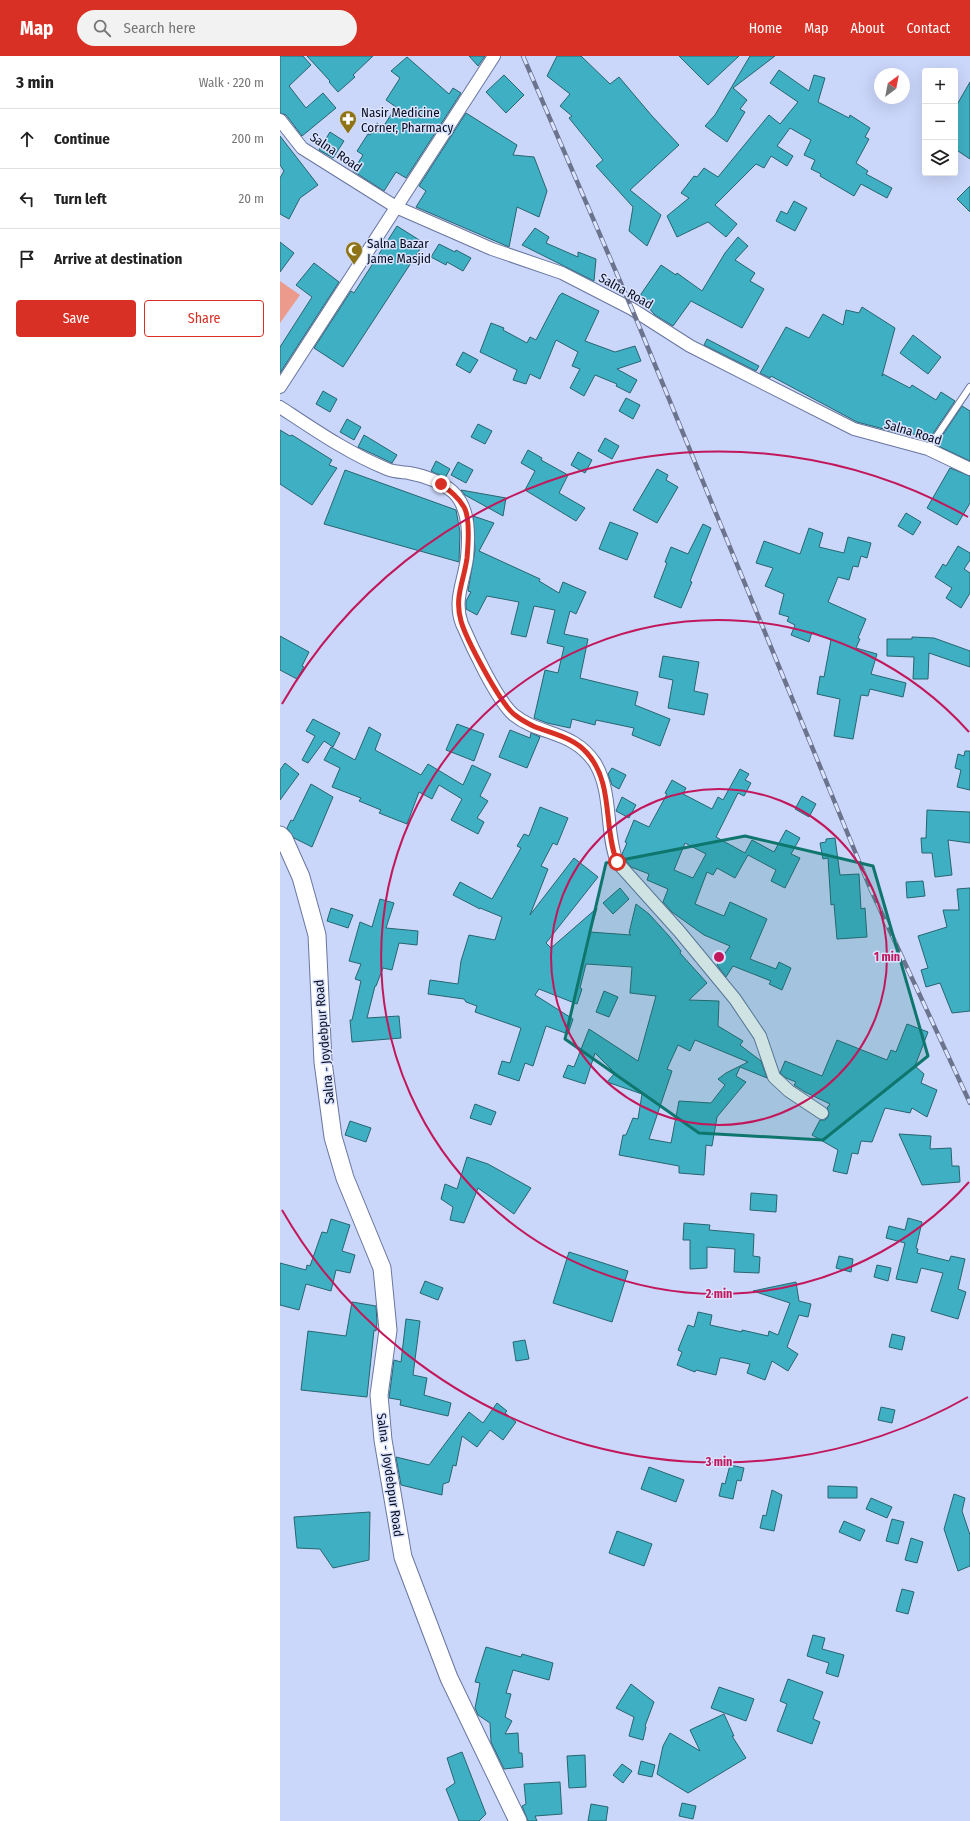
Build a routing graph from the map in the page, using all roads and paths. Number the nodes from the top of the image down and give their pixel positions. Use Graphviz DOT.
graph roads {
  1 [pos="494,56"];
  2 [pos="280,120"];
  3 [pos="396,207"];
  4 [pos="280,387"];
  5 [pos="970,387"];
  6 [pos="280,406"];
  7 [pos="928,449"];
  8 [pos="970,469"];
  9 [pos="280,835"];
  10 [pos="822,1113"];
  11 [pos="518,1821"];
  1 -- 3 [label="street"];
  2 -- 3 [label="street, Salna Road"];
  3 -- 4 [label="street"];
  3 -- 7 [label="street, Salna Road"];
  5 -- 7 [label="lane"];
  6 -- 10 [label="street"];
  7 -- 8 [label="street, Salna Road"];
  9 -- 11 [label="main road, Salna - Joydebpur Road"];
}
